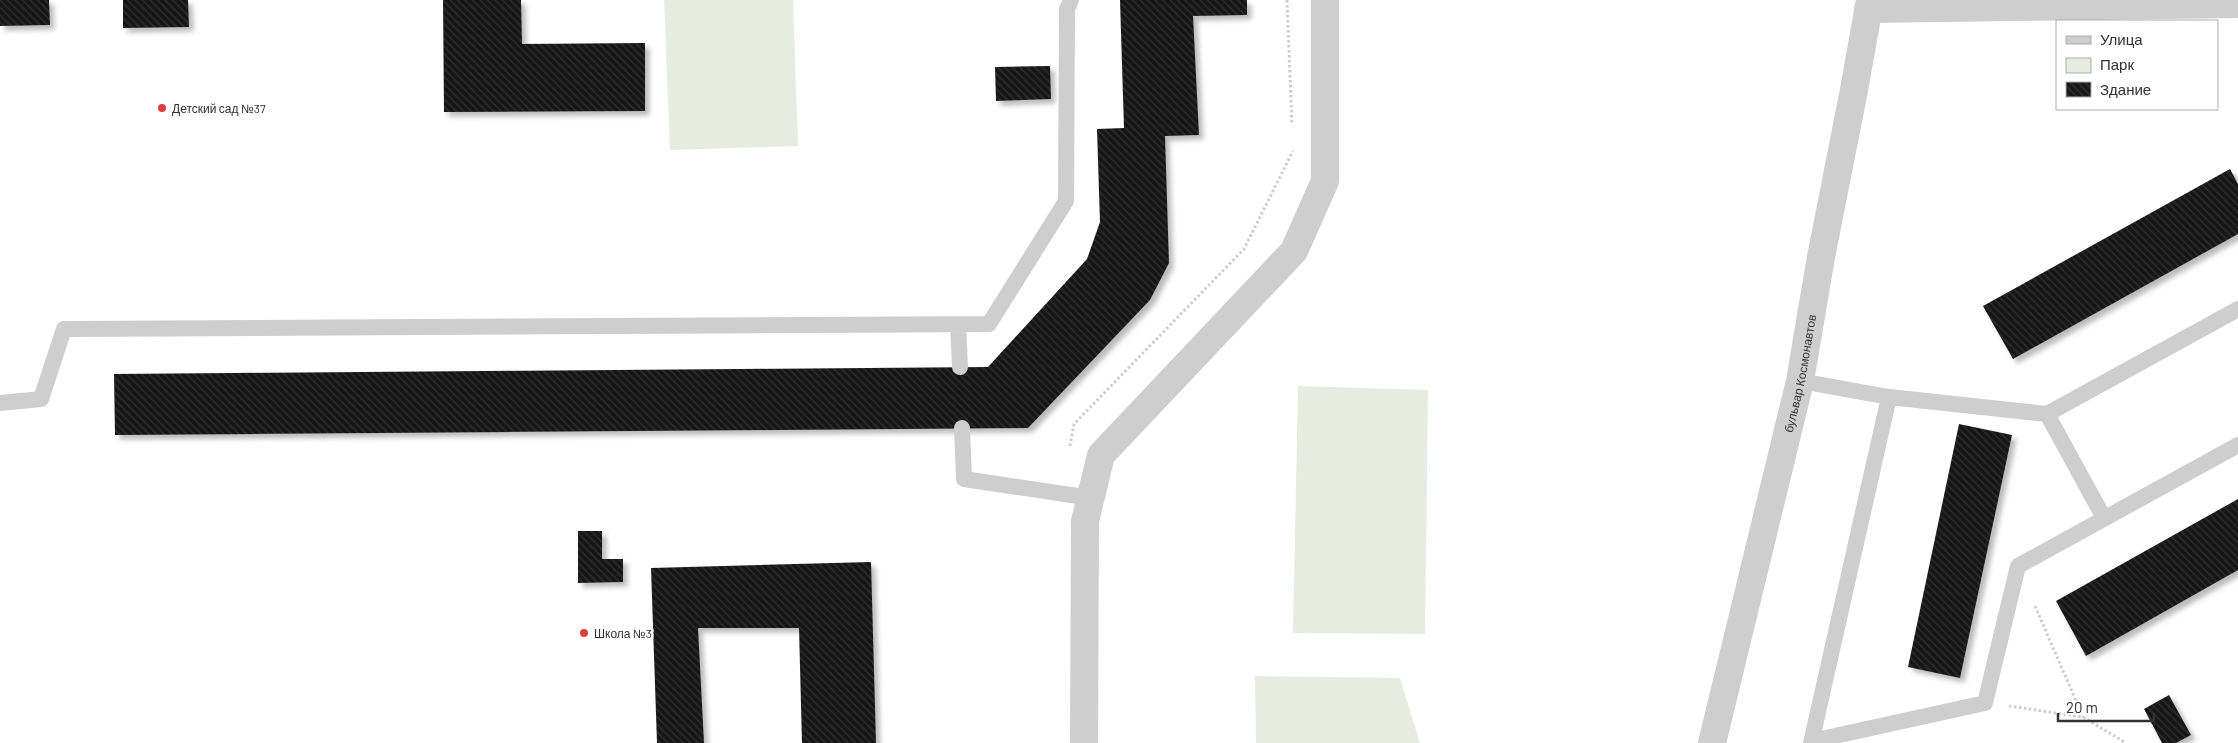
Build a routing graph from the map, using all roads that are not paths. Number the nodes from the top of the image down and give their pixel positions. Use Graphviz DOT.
graph roads {
  1 [pos="1071,0"];
  2 [pos="1325,0"];
  3 [pos="1869,4"];
  4 [pos="2238,4"];
  5 [pos="2238,309"];
  6 [pos="958,325"];
  7 [pos="960,367"];
  8 [pos="1800,381"];
  9 [pos="1889,397"];
  10 [pos="0,403"];
  11 [pos="2046,414"];
  12 [pos="962,428"];
  13 [pos="2238,445"];
  14 [pos="1090,498"];
  15 [pos="2104,518"];
  16 [pos="1811,742"];
  17 [pos="1084,743"];
  18 [pos="1712,743"];
  1 -- 6 [label="lane"];
  2 -- 14 [label="street"];
  3 -- 4 [label="street"];
  3 -- 8 [label="street, бульвар Космонавтов"];
  5 -- 11 [label="lane"];
  6 -- 7 [label="lane"];
  6 -- 10 [label="lane"];
  8 -- 9 [label="lane"];
  8 -- 18 [label="street, бульвар Космонавтов"];
  9 -- 11 [label="lane"];
  9 -- 16 [label="lane"];
  11 -- 15 [label="lane"];
  12 -- 14 [label="lane"];
  13 -- 15 [label="lane"];
  14 -- 17 [label="street"];
  15 -- 16 [label="lane"];
}
